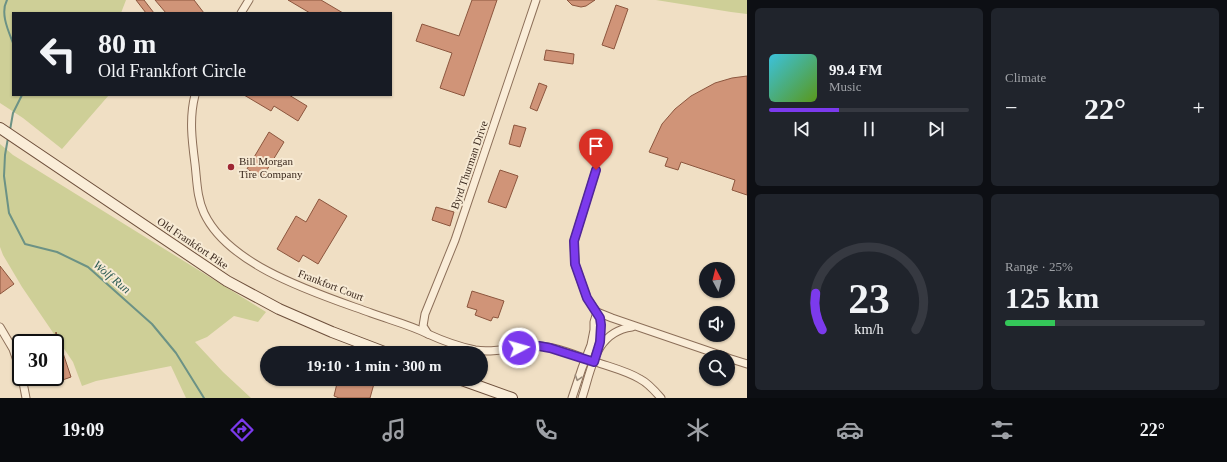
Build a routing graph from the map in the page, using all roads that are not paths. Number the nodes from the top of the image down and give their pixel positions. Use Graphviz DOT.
graph roads {
  1 [pos="249,0"];
  2 [pos="536,0"];
  3 [pos="242,12"];
  4 [pos="195,96"];
  5 [pos="1,128"];
  6 [pos="596,170"];
  7 [pos="597,312"];
  8 [pos="634,326"];
  9 [pos="0,327"];
  10 [pos="428,334"];
  11 [pos="12,346"];
  12 [pos="369,346"];
  13 [pos="599,349"];
  14 [pos="706,350"];
  15 [pos="586,359"];
  16 [pos="735,360"];
  17 [pos="594,362"];
  18 [pos="747,364"];
  19 [pos="24,386"];
  20 [pos="479,386"];
  21 [pos="26,398"];
  22 [pos="512,398"];
  23 [pos="572,398"];
  24 [pos="582,398"];
  25 [pos="661,398"];
  1 -- 3 [label="street"];
  2 -- 10 [label="street, Byrd Thurman Drive"];
  4 -- 10 [label="street, Frankfort Court"];
  5 -- 12 [label="main road, Old Frankfort Pike"];
  6 -- 7 [label="street"];
  7 -- 8 [label="street"];
  7 -- 13 [label="street"];
  7 -- 15 [label="street"];
  8 -- 13 [label="street"];
  8 -- 14 [label="street"];
  9 -- 11 [label="street"];
  10 -- 15 [label="street, Frankfort Court"];
  13 -- 17 [label="street"];
  15 -- 17 [label="street, Frankfort Court"];
  15 -- 23 [label="street, one-way"];
  16 -- 18 [label="street"];
  17 -- 24 [label="street"];
  17 -- 25 [label="street, Frankfort Court"];
  19 -- 21 [label="street"];
  20 -- 22 [label="main road"];
}
